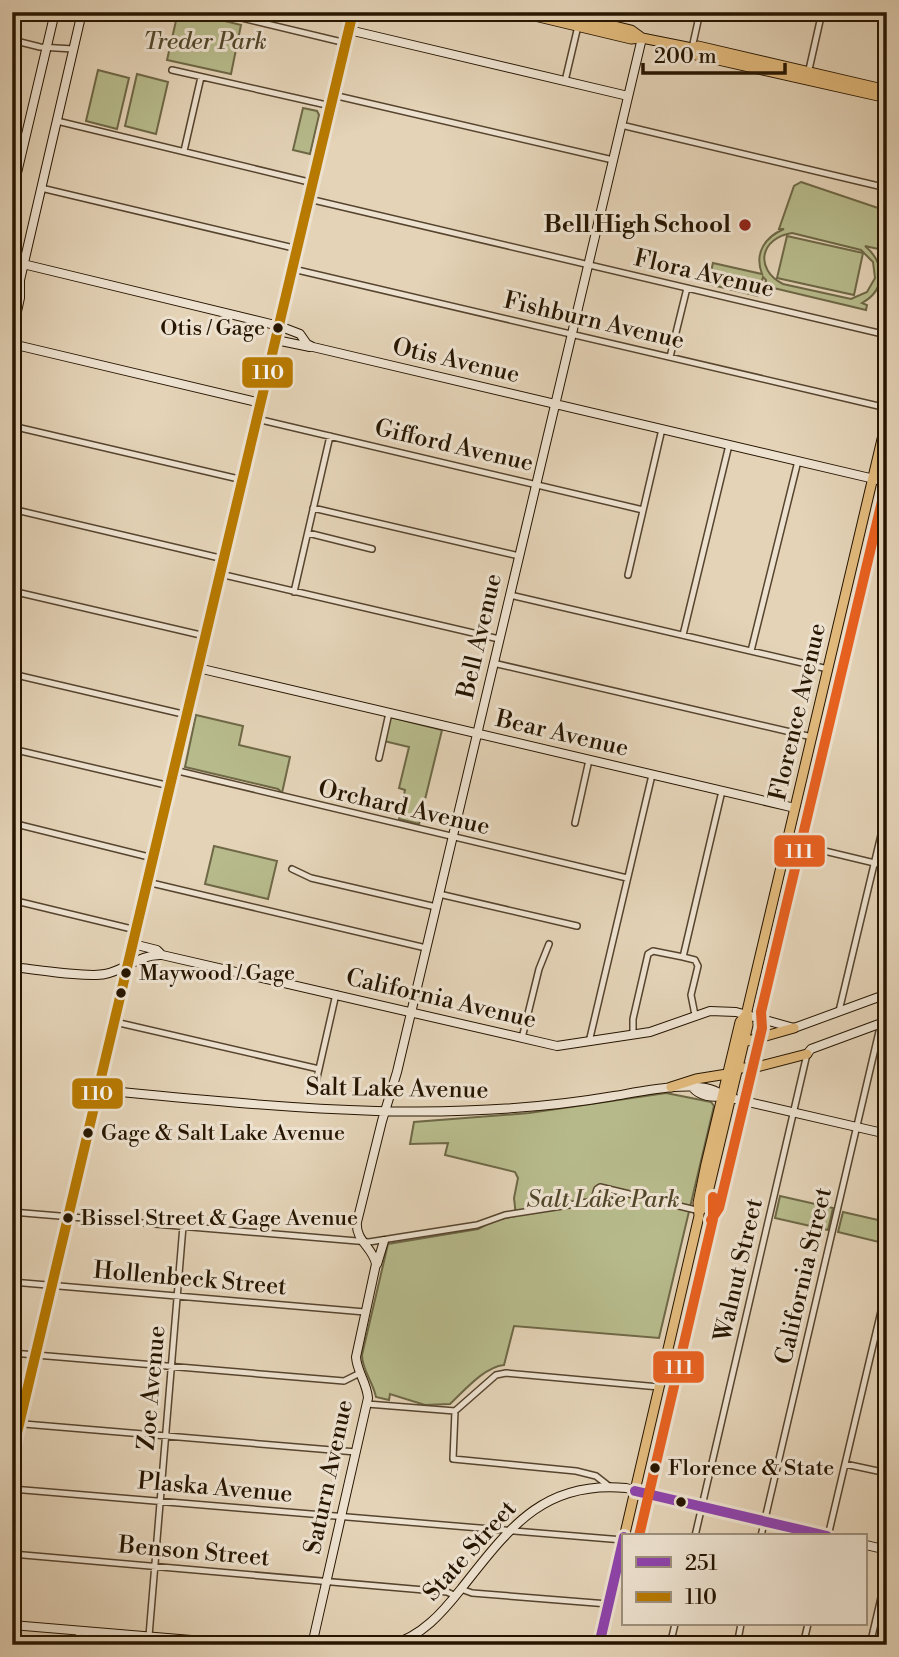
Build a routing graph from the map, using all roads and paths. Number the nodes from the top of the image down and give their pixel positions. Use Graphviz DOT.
graph roads {
  1 [pos="55,12"];
  2 [pos="82,12"];
  3 [pos="217,12"];
  4 [pos="353,12"];
  5 [pos="518,12"];
  6 [pos="557,12"];
  7 [pos="701,12"];
  8 [pos="822,12"];
  9 [pos="863,12"];
  10 [pos="887,18"];
  11 [pos="579,22"];
  12 [pos="349,30"];
  13 [pos="642,38"];
  14 [pos="12,40"];
  15 [pos="346,43"];
  16 [pos="47,47"];
  17 [pos="692,48"];
  18 [pos="74,50"];
  19 [pos="172,70"];
  20 [pos="807,76"];
  21 [pos="201,77"];
  22 [pos="565,81"];
  23 [pos="887,90"];
  24 [pos="333,95"];
  25 [pos="628,96"];
  26 [pos="887,98"];
  27 [pos="331,106"];
  28 [pos="57,121"];
  29 [pos="621,125"];
  30 [pos="184,151"];
  31 [pos="613,160"];
  32 [pos="313,183"];
  33 [pos="41,188"];
  34 [pos="887,188"];
  35 [pos="12,193"];
  36 [pos="309,199"];
  37 [pos="298,249"];
  38 [pos="23,264"];
  39 [pos="588,264"];
  40 [pos="293,269"];
  41 [pos="687,288"];
  42 [pos="279,326"];
  43 [pos="12,334"];
  44 [pos="572,334"];
  45 [pos="887,335"];
  46 [pos="276,340"];
  47 [pos="12,344"];
  48 [pos="313,347"];
  49 [pos="670,357"];
  50 [pos="261,403"];
  51 [pos="555,404"];
  52 [pos="887,408"];
  53 [pos="887,418"];
  54 [pos="257,419"];
  55 [pos="12,426"];
  56 [pos="662,429"];
  57 [pos="330,436"];
  58 [pos="729,445"];
  59 [pos="798,461"];
  60 [pos="872,479"];
  61 [pos="243,480"];
  62 [pos="887,482"];
  63 [pos="536,484"];
  64 [pos="313,508"];
  65 [pos="12,509"];
  66 [pos="643,510"];
  67 [pos="308,533"];
  68 [pos="372,549"];
  69 [pos="519,556"];
  70 [pos="224,559"];
  71 [pos="220,574"];
  72 [pos="628,575"];
  73 [pos="12,591"];
  74 [pos="294,592"];
  75 [pos="510,595"];
  76 [pos="683,635"];
  77 [pos="205,636"];
  78 [pos="499,639"];
  79 [pos="751,651"];
  80 [pos="494,663"];
  81 [pos="198,668"];
  82 [pos="828,669"];
  83 [pos="12,674"];
  84 [pos="389,713"];
  85 [pos="187,715"];
  86 [pos="477,734"];
  87 [pos="812,737"];
  88 [pos="12,749"];
  89 [pos="379,758"];
  90 [pos="589,760"];
  91 [pos="174,770"];
  92 [pos="652,775"];
  93 [pos="170,786"];
  94 [pos="722,791"];
  95 [pos="795,808"];
  96 [pos="887,810"];
  97 [pos="12,823"];
  98 [pos="575,823"];
  99 [pos="452,837"];
  100 [pos="787,842"];
  101 [pos="153,858"];
  102 [pos="874,863"];
  103 [pos="887,866"];
  104 [pos="292,869"];
  105 [pos="627,878"];
  106 [pos="152,883"];
  107 [pos="439,894"];
  108 [pos="12,900"];
  109 [pos="436,907"];
  110 [pos="577,926"];
  111 [pos="136,930"];
  112 [pos="133,944"];
  113 [pos="549,944"];
  114 [pos="426,948"];
  115 [pos="162,955"];
  116 [pos="683,957"];
  117 [pos="128,964"];
  118 [pos="12,967"];
  119 [pos="95,975"];
  120 [pos="124,980"];
  121 [pos="336,994"];
  122 [pos="887,994"];
  123 [pos="411,1012"];
  124 [pos="839,1013"];
  125 [pos="695,1015"];
  126 [pos="746,1015"];
  127 [pos="115,1022"];
  128 [pos="884,1022"];
  129 [pos="794,1028"];
  130 [pos="633,1034"];
  131 [pos="522,1038"];
  132 [pos="589,1042"];
  133 [pos="744,1042"];
  134 [pos="807,1054"];
  135 [pos="738,1068"];
  136 [pos="319,1069"];
  137 [pos="727,1074"];
  138 [pos="316,1082"];
  139 [pos="671,1087"];
  140 [pos="98,1090"];
  141 [pos="727,1097"];
  142 [pos="384,1112"];
  143 [pos="793,1113"];
  144 [pos="857,1127"];
  145 [pos="887,1134"];
  146 [pos="700,1210"];
  147 [pos="12,1212"];
  148 [pos="68,1217"];
  149 [pos="183,1226"];
  150 [pos="362,1241"];
  151 [pos="384,1241"];
  152 [pos="376,1267"];
  153 [pos="12,1282"];
  154 [pos="52,1285"];
  155 [pos="887,1286"];
  156 [pos="177,1296"];
  157 [pos="365,1312"];
  158 [pos="12,1353"];
  159 [pos="35,1355"];
  160 [pos="171,1366"];
  161 [pos="360,1373"];
  162 [pos="659,1387"];
  163 [pos="367,1404"];
  164 [pos="455,1411"];
  165 [pos="16,1424"];
  166 [pos="165,1436"];
  167 [pos="356,1452"];
  168 [pos="12,1455"];
  169 [pos="845,1464"];
  170 [pos="887,1473"];
  171 [pos="610,1487"];
  172 [pos="12,1489"];
  173 [pos="635,1491"];
  174 [pos="160,1501"];
  175 [pos="702,1507"];
  176 [pos="341,1516"];
  177 [pos="765,1522"];
  178 [pos="509,1530"];
  179 [pos="624,1534"];
  180 [pos="695,1534"];
  181 [pos="762,1534"];
  182 [pos="819,1534"];
  183 [pos="828,1534"];
  184 [pos="622,1540"];
  185 [pos="622,1544"];
  186 [pos="867,1545"];
  187 [pos="887,1550"];
  188 [pos="12,1555"];
  189 [pos="155,1566"];
  190 [pos="887,1572"];
  191 [pos="326,1581"];
  192 [pos="458,1592"];
  193 [pos="608,1604"];
  194 [pos="12,1625"];
  195 [pos="675,1626"];
  196 [pos="741,1626"];
  197 [pos="808,1626"];
  198 [pos="79,1630"];
  199 [pos="149,1636"];
  200 [pos="397,1644"];
  201 [pos="78,1645"];
  202 [pos="251,1645"];
  203 [pos="312,1645"];
  204 [pos="599,1645"];
  205 [pos="670,1645"];
  206 [pos="737,1645"];
  207 [pos="803,1645"];
  208 [pos="870,1645"];
  1 -- 16 [label="street"];
  2 -- 18 [label="street"];
  3 -- 15 [label="street"];
  4 -- 12 [label="street"];
  5 -- 11 [label="main road"];
  6 -- 11 [label="main road"];
  7 -- 17 [label="street"];
  8 -- 20 [label="street"];
  9 -- 10 [label="street"];
  11 -- 13 [label="main road"];
  11 -- 22 [label="street"];
  12 -- 15 [label="street"];
  12 -- 22 [label="street"];
  13 -- 17 [label="main road"];
  13 -- 25 [label="street, Bell Avenue"];
  14 -- 16 [label="street"];
  15 -- 24 [label="street"];
  16 -- 18 [label="street"];
  16 -- 35 [label="street"];
  17 -- 20 [label="main road"];
  18 -- 28 [label="street"];
  19 -- 21 [label="street"];
  20 -- 23 [label="main road"];
  20 -- 26 [label="main road"];
  21 -- 27 [label="street"];
  21 -- 30 [label="street"];
  22 -- 25 [label="street"];
  24 -- 27 [label="street"];
  24 -- 31 [label="street"];
  25 -- 29 [label="street, Bell Avenue"];
  27 -- 32 [label="street"];
  28 -- 30 [label="street"];
  28 -- 33 [label="street"];
  29 -- 31 [label="street, Bell Avenue"];
  29 -- 34 [label="street"];
  30 -- 32 [label="street"];
  31 -- 39 [label="street, Bell Avenue"];
  32 -- 36 [label="street"];
  33 -- 37 [label="street"];
  33 -- 38 [label="street"];
  36 -- 37 [label="street"];
  36 -- 39 [label="street, Flora Avenue"];
  37 -- 40 [label="street"];
  38 -- 42 [label="street, Otis Avenue"];
  38 -- 43 [label="street"];
  39 -- 41 [label="street, Flora Avenue"];
  39 -- 44 [label="street, Bell Avenue"];
  40 -- 42 [label="street"];
  40 -- 44 [label="street, Fishburn Avenue"];
  41 -- 45 [label="street, Flora Avenue"];
  41 -- 49 [label="street"];
  42 -- 46 [label="street"];
  42 -- 48 [label="street, Otis Avenue"];
  44 -- 49 [label="street, Fishburn Avenue"];
  44 -- 51 [label="street, Bell Avenue"];
  46 -- 48 [label="street"];
  46 -- 50 [label="street"];
  47 -- 50 [label="street"];
  48 -- 51 [label="street, Otis Avenue"];
  49 -- 52 [label="street, Fishburn Avenue"];
  50 -- 54 [label="street"];
  51 -- 56 [label="street, Otis Avenue"];
  51 -- 63 [label="street, Bell Avenue"];
  53 -- 60 [label="main road, Florence Avenue"];
  54 -- 57 [label="street, Gifford Avenue"];
  54 -- 61 [label="street"];
  55 -- 61 [label="street"];
  56 -- 58 [label="street, Otis Avenue"];
  56 -- 66 [label="street"];
  57 -- 63 [label="street, Gifford Avenue"];
  57 -- 64 [label="street"];
  58 -- 59 [label="street, Otis Avenue"];
  58 -- 76 [label="street"];
  59 -- 60 [label="street, Otis Avenue"];
  59 -- 79 [label="street"];
  60 -- 62 [label="street, Otis Avenue"];
  60 -- 82 [label="main road, Florence Avenue"];
  61 -- 70 [label="street"];
  63 -- 66 [label="street, Gifford Avenue"];
  63 -- 69 [label="street, Bell Avenue"];
  64 -- 67 [label="street"];
  64 -- 69 [label="street"];
  65 -- 70 [label="street"];
  66 -- 72 [label="street"];
  67 -- 68 [label="street"];
  67 -- 74 [label="street"];
  69 -- 75 [label="street, Bell Avenue"];
  70 -- 71 [label="street"];
  71 -- 74 [label="street"];
  71 -- 77 [label="street"];
  73 -- 77 [label="street"];
  74 -- 78 [label="street"];
  75 -- 76 [label="street"];
  75 -- 78 [label="street, Bell Avenue"];
  76 -- 79 [label="street"];
  77 -- 81 [label="street"];
  78 -- 80 [label="street, Bell Avenue"];
  79 -- 82 [label="street"];
  80 -- 86 [label="street, Bell Avenue"];
  80 -- 87 [label="street"];
  81 -- 84 [label="street, Bear Avenue"];
  81 -- 85 [label="street"];
  82 -- 87 [label="main road, Florence Avenue"];
  83 -- 85 [label="street"];
  84 -- 86 [label="street, Bear Avenue"];
  84 -- 89 [label="street"];
  85 -- 91 [label="street"];
  86 -- 90 [label="street, Bear Avenue"];
  86 -- 99 [label="street, Bell Avenue"];
  87 -- 95 [label="main road, Florence Avenue"];
  88 -- 93 [label="street"];
  90 -- 92 [label="street, Bear Avenue"];
  90 -- 98 [label="street"];
  91 -- 93 [label="street"];
  91 -- 99 [label="street, Orchard Avenue"];
  92 -- 94 [label="street, Bear Avenue"];
  92 -- 105 [label="street"];
  93 -- 101 [label="street"];
  94 -- 95 [label="street, Bear Avenue"];
  94 -- 116 [label="street"];
  95 -- 100 [label="main road, Florence Avenue"];
  96 -- 102 [label="street"];
  97 -- 101 [label="street"];
  99 -- 105 [label="street, Orchard Avenue"];
  99 -- 107 [label="street, Bell Avenue"];
  100 -- 102 [label="street"];
  100 -- 126 [label="main road, Florence Avenue"];
  101 -- 106 [label="street"];
  102 -- 103 [label="street"];
  102 -- 124 [label="street"];
  104 -- 109 [label="street"];
  105 -- 132 [label="street"];
  106 -- 111 [label="street"];
  106 -- 114 [label="street"];
  107 -- 109 [label="street, Bell Avenue"];
  107 -- 110 [label="street"];
  108 -- 111 [label="street"];
  109 -- 114 [label="street, Bell Avenue"];
  111 -- 112 [label="street"];
  112 -- 115 [label="street"];
  112 -- 117 [label="street"];
  113 -- 131 [label="street"];
  114 -- 123 [label="street, Bell Avenue"];
  115 -- 117 [label="street, California Avenue"];
  115 -- 121 [label="street, California Avenue"];
  116 -- 125 [label="street"];
  116 -- 130 [label="street"];
  117 -- 119 [label="street, California Avenue"];
  117 -- 120 [label="street"];
  118 -- 119 [label="street"];
  119 -- 120 [label="street"];
  120 -- 127 [label="street"];
  121 -- 123 [label="street, California Avenue"];
  121 -- 136 [label="street"];
  122 -- 124 [label="street"];
  123 -- 131 [label="street, California Avenue"];
  123 -- 142 [label="street, Bell Avenue"];
  124 -- 129 [label="street"];
  125 -- 126 [label="street, California Avenue"];
  125 -- 130 [label="street, California Avenue"];
  126 -- 129 [label="street"];
  126 -- 133 [label="main road"];
  126 -- 137 [label="main road"];
  127 -- 136 [label="street"];
  127 -- 140 [label="street"];
  128 -- 134 [label="street"];
  128 -- 144 [label="street, California Street"];
  129 -- 133 [label="main road"];
  130 -- 132 [label="street, California Avenue"];
  131 -- 132 [label="street, California Avenue"];
  133 -- 135 [label="main road"];
  134 -- 135 [label="main road"];
  134 -- 143 [label="street, Walnut Street"];
  135 -- 141 [label="main road"];
  136 -- 138 [label="street"];
  137 -- 139 [label="main road"];
  137 -- 141 [label="main road"];
  139 -- 141 [label="street, Salt Lake Avenue"];
  139 -- 142 [label="street, Salt Lake Avenue"];
  140 -- 142 [label="street, Salt Lake Avenue"];
  140 -- 148 [label="street"];
  141 -- 143 [label="street"];
  141 -- 146 [label="main road"];
  142 -- 150 [label="street, Bell Avenue"];
  143 -- 144 [label="street"];
  143 -- 175 [label="street, Walnut Street"];
  144 -- 145 [label="street"];
  144 -- 177 [label="street, California Street"];
  146 -- 151 [label="street"];
  146 -- 162 [label="main road"];
  147 -- 148 [label="street"];
  148 -- 149 [label="street"];
  148 -- 154 [label="street"];
  149 -- 150 [label="street"];
  149 -- 156 [label="street, Zoe Avenue"];
  150 -- 151 [label="street"];
  150 -- 152 [label="street"];
  151 -- 152 [label="street, Saturn Avenue"];
  152 -- 157 [label="street, Saturn Avenue"];
  153 -- 154 [label="street, Hollenbeck Street"];
  154 -- 156 [label="street, Hollenbeck Street"];
  154 -- 159 [label="street"];
  155 -- 169 [label="street"];
  156 -- 157 [label="street, Hollenbeck Street"];
  156 -- 160 [label="street, Zoe Avenue"];
  157 -- 161 [label="street, Saturn Avenue"];
  158 -- 159 [label="street"];
  159 -- 160 [label="street"];
  159 -- 165 [label="street"];
  160 -- 161 [label="street"];
  160 -- 166 [label="street, Zoe Avenue"];
  161 -- 163 [label="street, Saturn Avenue"];
  162 -- 164 [label="street"];
  162 -- 173 [label="main road"];
  163 -- 164 [label="street"];
  163 -- 167 [label="street, Saturn Avenue"];
  164 -- 171 [label="street"];
  165 -- 166 [label="street"];
  165 -- 168 [label="street"];
  166 -- 167 [label="street"];
  166 -- 174 [label="street, Zoe Avenue"];
  167 -- 176 [label="street, Saturn Avenue"];
  169 -- 170 [label="street"];
  169 -- 183 [label="street"];
  171 -- 173 [label="street, State Street"];
  171 -- 178 [label="street, State Street"];
  172 -- 174 [label="street, Plaska Avenue"];
  173 -- 175 [label="street, State Street"];
  173 -- 179 [label="main road"];
  174 -- 176 [label="street, Plaska Avenue"];
  174 -- 189 [label="street, Zoe Avenue"];
  175 -- 177 [label="street, State Street"];
  175 -- 180 [label="street, Walnut Street"];
  176 -- 178 [label="street, Plaska Avenue"];
  176 -- 191 [label="street, Saturn Avenue"];
  177 -- 181 [label="street, California Street"];
  177 -- 182 [label="street, State Street"];
  178 -- 184 [label="street, Plaska Avenue"];
  178 -- 192 [label="street, State Street"];
  185 -- 193 [label="main road"];
  186 -- 187 [label="street"];
  188 -- 189 [label="street, Benson Street"];
  189 -- 191 [label="street, Benson Street"];
  189 -- 199 [label="street, Zoe Avenue"];
  190 -- 208 [label="street"];
  191 -- 192 [label="street, Benson Street"];
  191 -- 203 [label="street, Saturn Avenue"];
  192 -- 193 [label="street, Benson Street"];
  192 -- 200 [label="street, State Street"];
  193 -- 204 [label="main road"];
  194 -- 198 [label="street"];
  195 -- 205 [label="street"];
  196 -- 206 [label="street"];
  197 -- 207 [label="street"];
  198 -- 199 [label="street"];
  198 -- 201 [label="street"];
  199 -- 202 [label="street"];
}
